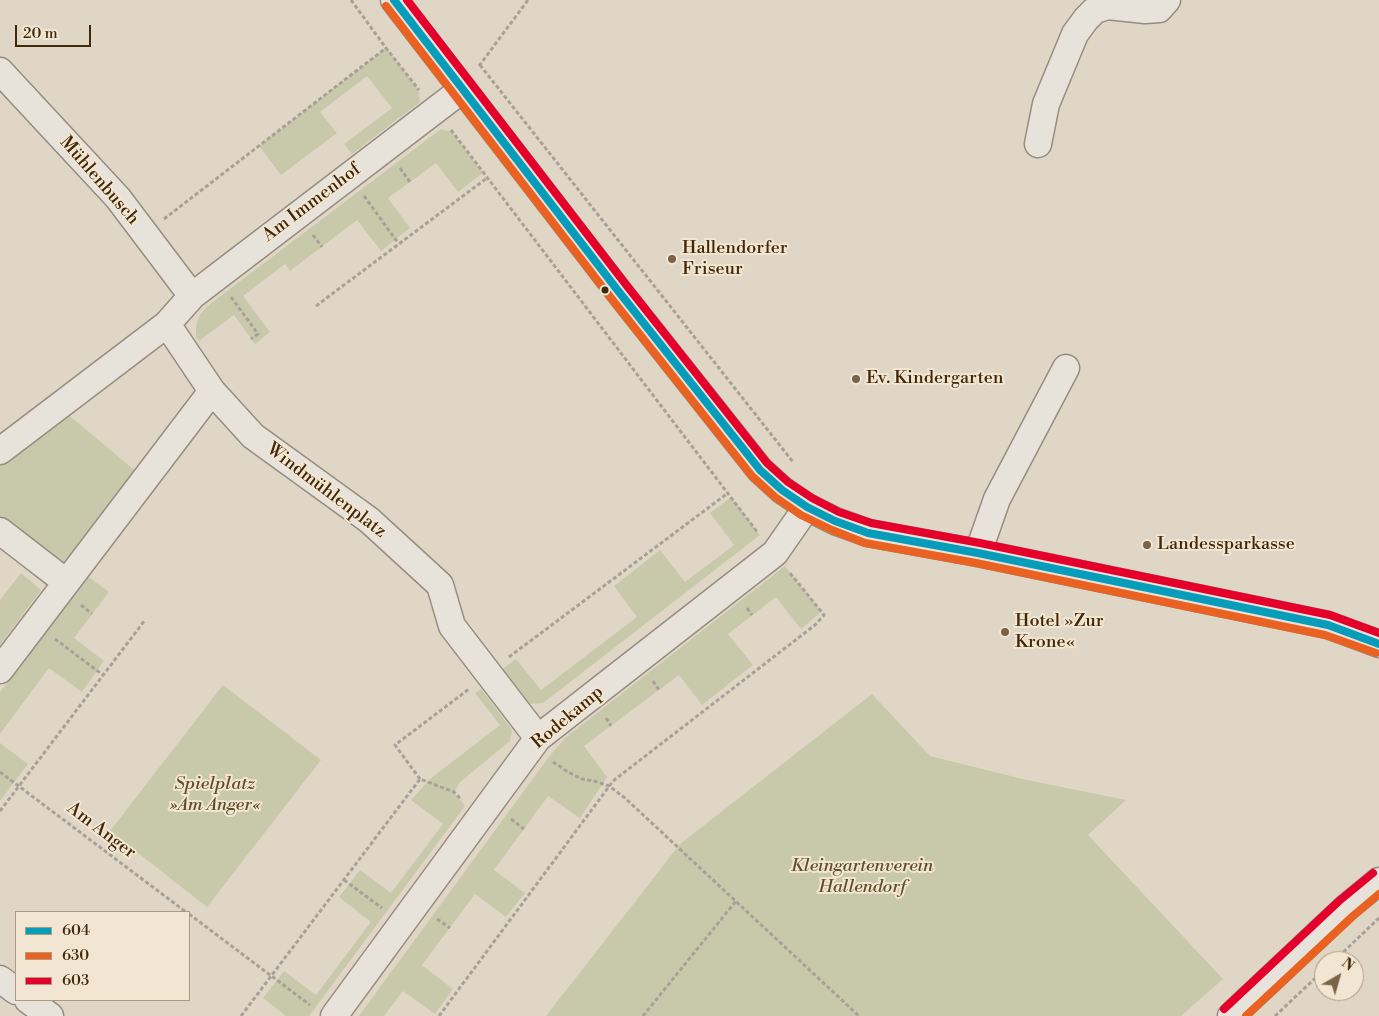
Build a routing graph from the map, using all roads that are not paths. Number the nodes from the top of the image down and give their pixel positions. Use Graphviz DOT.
graph roads {
  1 [pos="394,0"];
  2 [pos="1168,0"];
  3 [pos="0,71"];
  4 [pos="463,89"];
  5 [pos="1038,144"];
  6 [pos="192,296"];
  7 [pos="167,324"];
  8 [pos="1066,368"];
  9 [pos="212,391"];
  10 [pos="0,451"];
  11 [pos="807,506"];
  12 [pos="0,531"];
  13 [pos="978,553"];
  14 [pos="66,582"];
  15 [pos="1379,644"];
  16 [pos="0,670"];
  17 [pos="538,738"];
  18 [pos="1379,881"];
  19 [pos="0,979"];
  20 [pos="15,990"];
  21 [pos="29,1001"];
  22 [pos="324,1012"];
  23 [pos="50,1016"];
  24 [pos="1231,1016"];
  1 -- 4 [label="street"];
  2 -- 5 [label="street"];
  3 -- 6 [label="street, Mühlenbusch"];
  4 -- 6 [label="street, Am Immenhof"];
  4 -- 11 [label="street"];
  6 -- 7 [label="street, Am Immenhof"];
  7 -- 9 [label="street"];
  7 -- 10 [label="street, Am Immenhof"];
  8 -- 13 [label="street"];
  9 -- 14 [label="street"];
  9 -- 17 [label="street, Windmühlenplatz"];
  11 -- 13 [label="street"];
  11 -- 17 [label="street, Rodekamp"];
  12 -- 14 [label="street"];
  13 -- 15 [label="street"];
  14 -- 16 [label="street"];
  17 -- 22 [label="street, Rodekamp"];
  18 -- 24 [label="street"];
  19 -- 20 [label="street"];
  21 -- 23 [label="street"];
}
